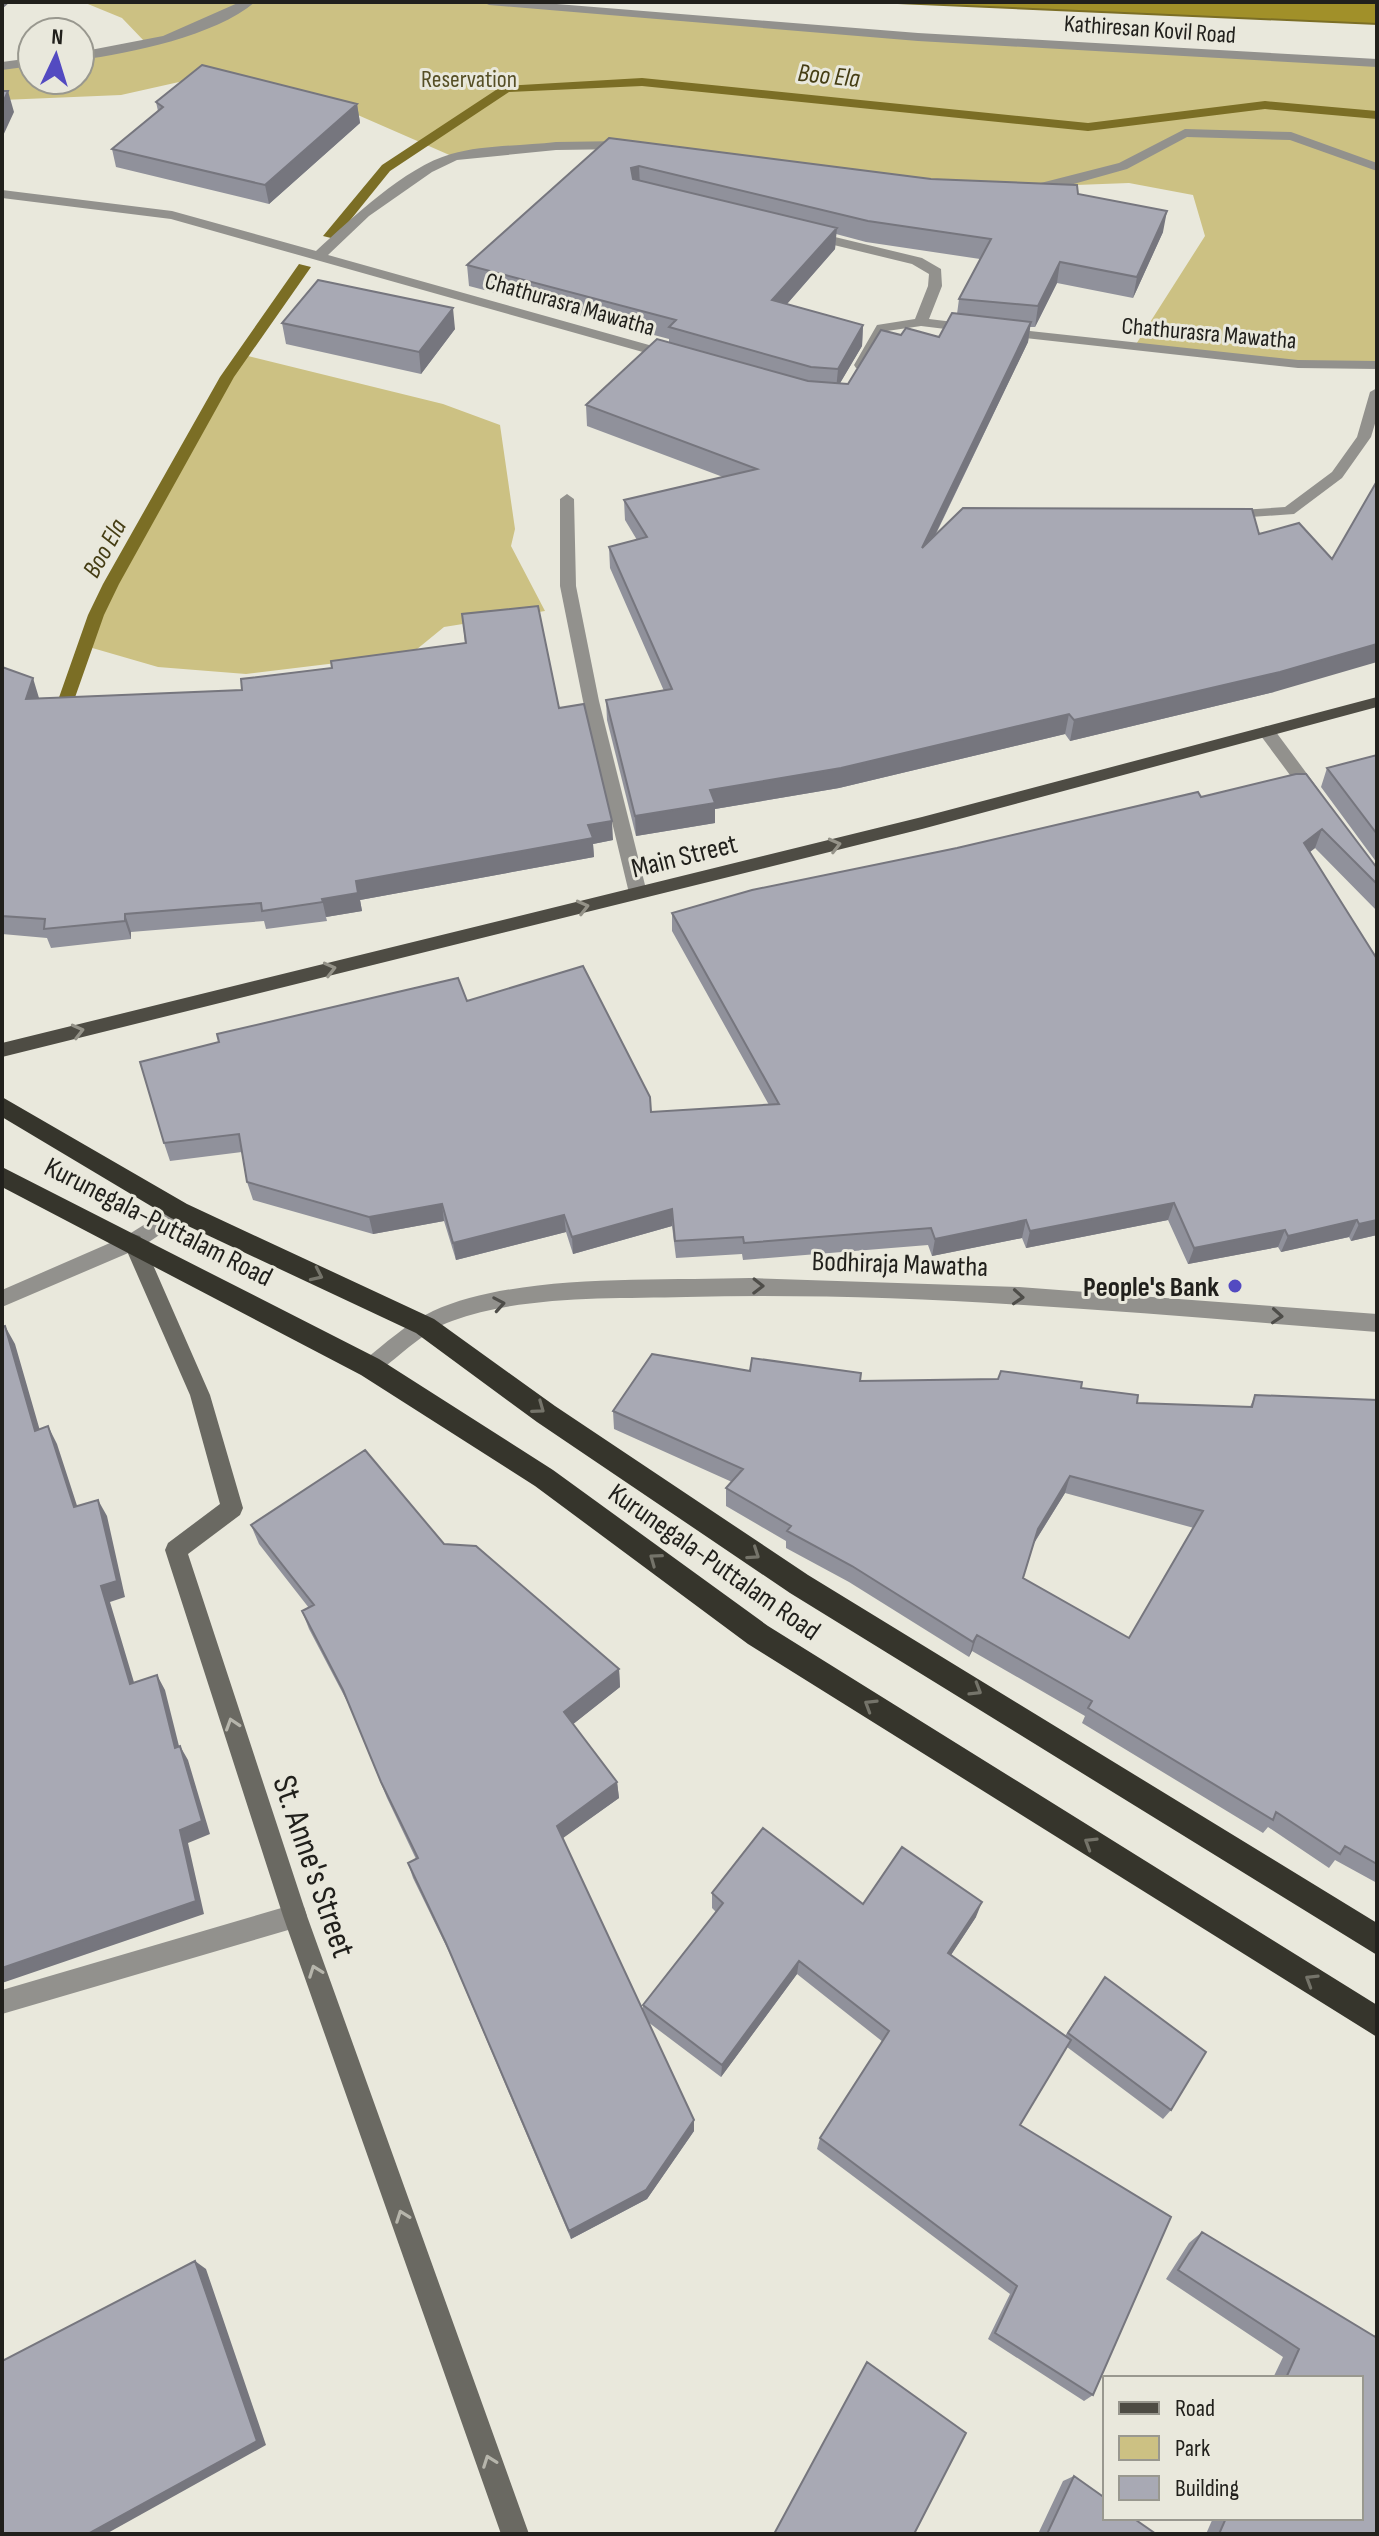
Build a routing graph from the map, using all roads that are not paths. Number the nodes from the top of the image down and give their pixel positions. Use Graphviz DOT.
graph roads {
  1 [pos="249,2"];
  2 [pos="489,2"];
  3 [pos="96,54"];
  4 [pos="1377,63"];
  5 [pos="643,147"];
  6 [pos="1377,167"];
  7 [pos="1022,187"];
  8 [pos="2,194"];
  9 [pos="793,231"];
  10 [pos="319,256"];
  11 [pos="921,322"];
  12 [pos="686,360"];
  13 [pos="1377,365"];
  14 [pos="856,374"];
  15 [pos="1377,392"];
  16 [pos="567,499"];
  17 [pos="1211,518"];
  18 [pos="1377,702"];
  19 [pos="1267,732"];
  20 [pos="1322,806"];
  21 [pos="638,893"];
  22 [pos="2,1050"];
  23 [pos="2,1106"];
  24 [pos="2,1176"];
  25 [pos="179,1211"];
  26 [pos="133,1242"];
  27 [pos="2,1299"];
  28 [pos="1377,1323"];
  29 [pos="425,1326"];
  30 [pos="370,1367"];
  31 [pos="295,1916"];
  32 [pos="1377,1940"];
  33 [pos="2,2002"];
  34 [pos="1377,2022"];
  35 [pos="515,2534"];
  1 -- 3 [label="street"];
  2 -- 4 [label="street, Kathiresan Kovil Road"];
  5 -- 10 [label="street"];
  6 -- 7 [label="street"];
  8 -- 10 [label="street, Chathurasra Mawatha"];
  9 -- 11 [label="street"];
  10 -- 12 [label="street, Chathurasra Mawatha"];
  11 -- 13 [label="street, Chathurasra Mawatha"];
  11 -- 14 [label="street, Chathurasra Mawatha"];
  15 -- 17 [label="street"];
  16 -- 21 [label="street"];
  18 -- 19 [label="main road, Main Street"];
  19 -- 20 [label="street"];
  21 -- 19 [label="main road, Main Street, one-way"];
  22 -- 21 [label="main road, Main Street, one-way"];
  23 -- 25 [label="highway, Kurunegala-Puttalam Road"];
  24 -- 26 [label="highway, Kurunegala-Puttalam Road"];
  25 -- 26 [label="street"];
  25 -- 29 [label="highway, Kurunegala-Puttalam Road, one-way"];
  26 -- 27 [label="street"];
  26 -- 30 [label="highway, Kurunegala-Puttalam Road"];
  31 -- 26 [label="street, St. Anne's Street, one-way"];
  29 -- 28 [label="street, Bodhiraja Mawatha, one-way"];
  29 -- 30 [label="street, Bodhiraja Mawatha"];
  29 -- 32 [label="highway, Kurunegala-Puttalam Road, one-way"];
  34 -- 30 [label="highway, Kurunegala-Puttalam Road, one-way"];
  31 -- 33 [label="street"];
  35 -- 31 [label="street, St. Anne's Street, one-way"];
}
